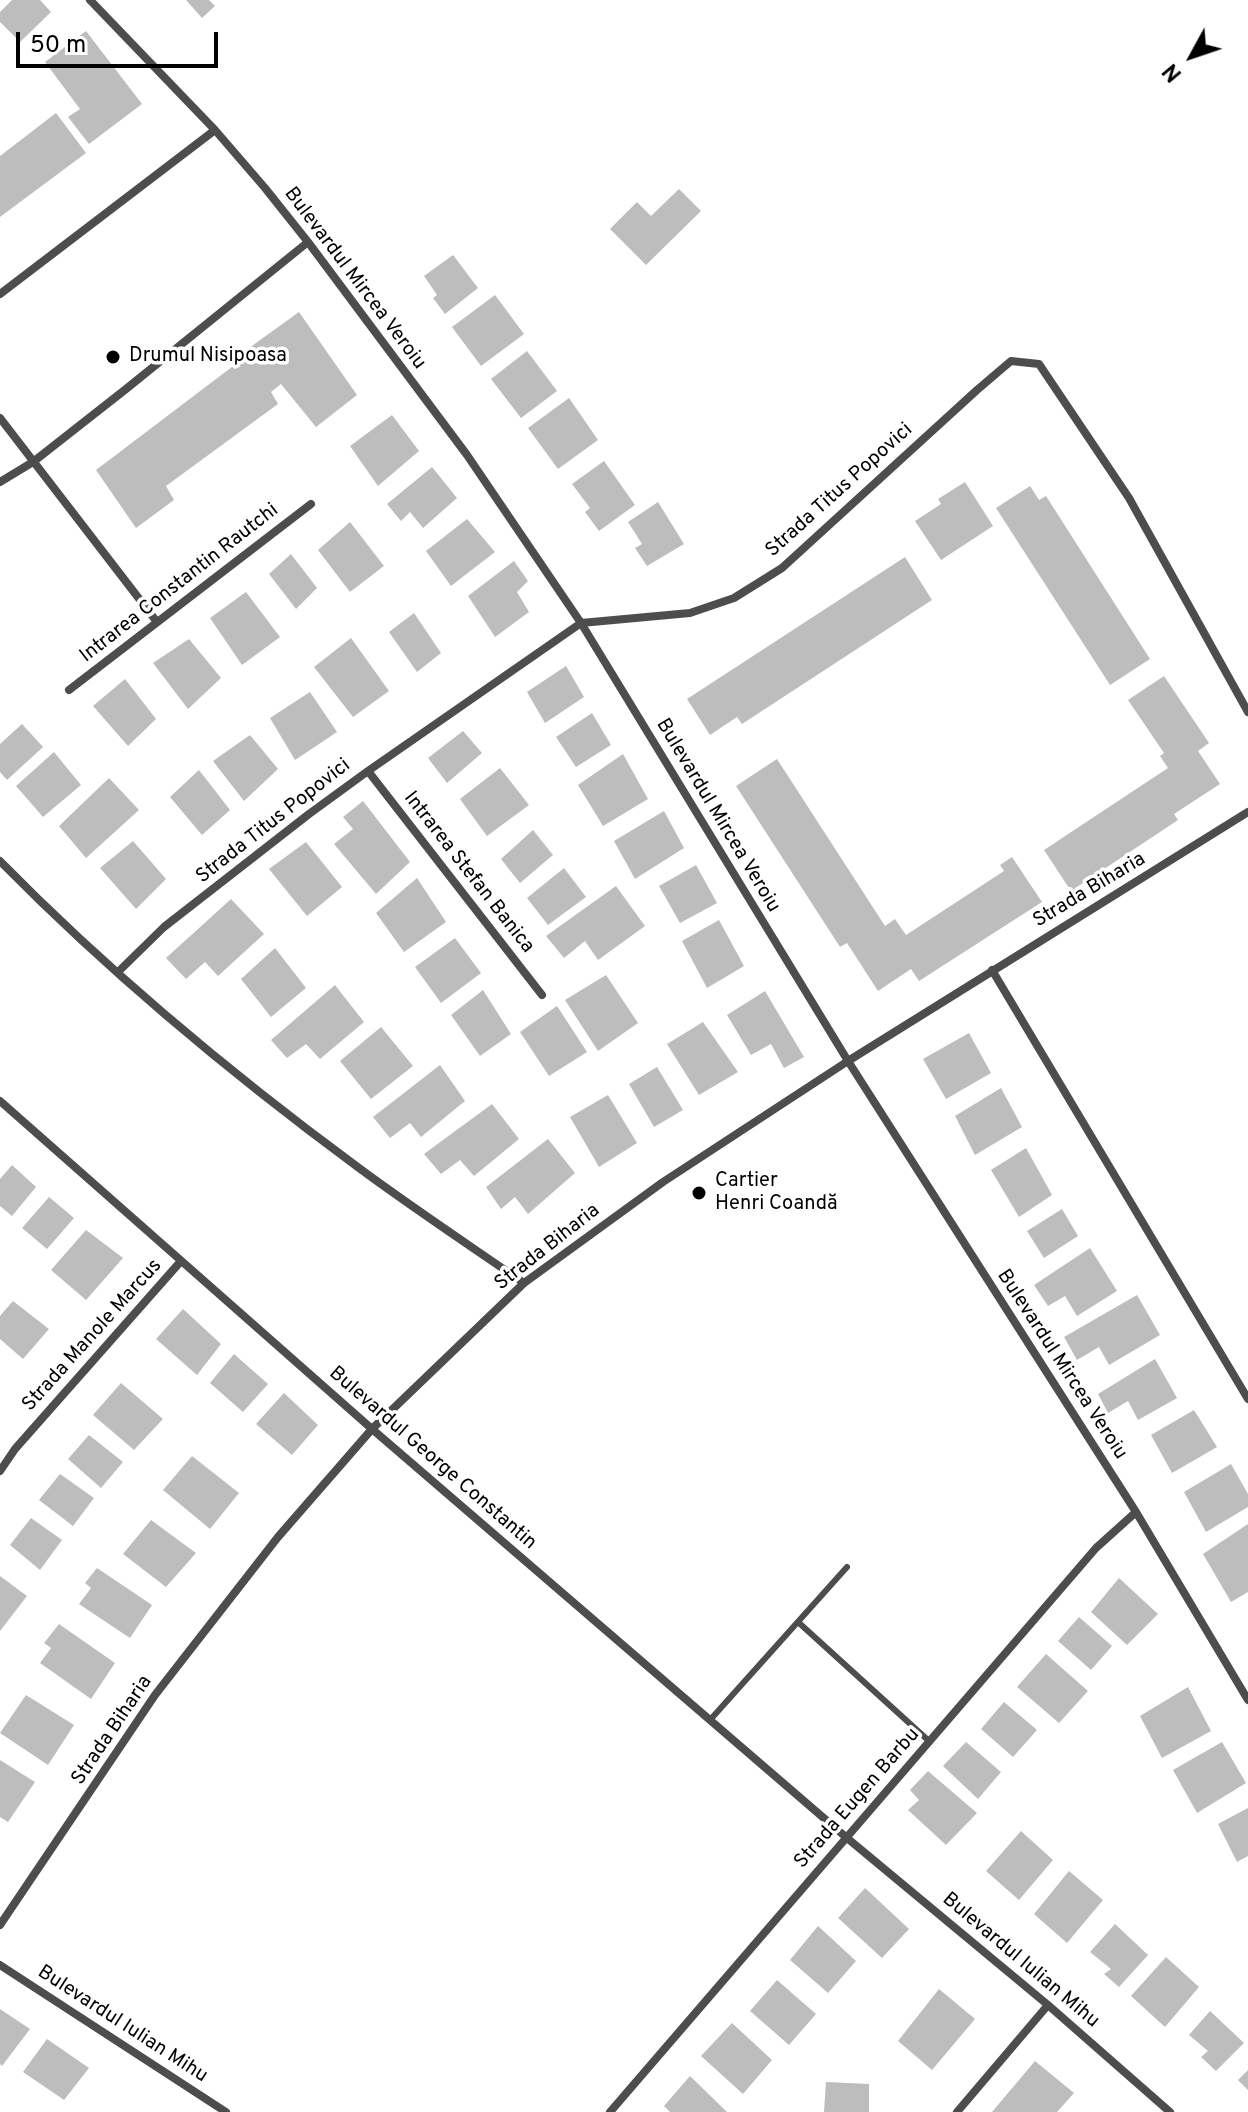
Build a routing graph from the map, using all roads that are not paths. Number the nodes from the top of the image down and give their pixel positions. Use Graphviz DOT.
graph roads {
  1 [pos="90,0"];
  2 [pos="215,130"];
  3 [pos="308,242"];
  4 [pos="0,294"];
  5 [pos="0,418"];
  6 [pos="33,462"];
  7 [pos="0,482"];
  8 [pos="311,504"];
  9 [pos="157,622"];
  10 [pos="581,623"];
  11 [pos="69,690"];
  12 [pos="1248,712"];
  13 [pos="368,771"];
  14 [pos="1248,812"];
  15 [pos="0,861"];
  16 [pos="992,970"];
  17 [pos="118,972"];
  18 [pos="542,995"];
  19 [pos="848,1061"];
  20 [pos="0,1101"];
  21 [pos="181,1261"];
  22 [pos="524,1283"];
  23 [pos="1248,1399"];
  24 [pos="372,1429"];
  25 [pos="0,1471"];
  26 [pos="1136,1512"];
  27 [pos="847,1567"];
  28 [pos="798,1622"];
  29 [pos="1245,1687"];
  30 [pos="1248,1700"];
  31 [pos="710,1720"];
  32 [pos="929,1741"];
  33 [pos="847,1838"];
  34 [pos="0,1925"];
  35 [pos="0,1965"];
  36 [pos="1048,2005"];
  37 [pos="226,2112"];
  38 [pos="610,2112"];
  39 [pos="957,2112"];
  40 [pos="1170,2112"];
  1 -- 2 [label="street, Bulevardul Mircea Veroiu"];
  2 -- 3 [label="street, Bulevardul Mircea Veroiu"];
  2 -- 4 [label="street"];
  3 -- 6 [label="street"];
  3 -- 10 [label="street, Bulevardul Mircea Veroiu"];
  5 -- 6 [label="street"];
  6 -- 7 [label="street"];
  6 -- 9 [label="street"];
  8 -- 9 [label="street, Intrarea Constantin Rautchi"];
  9 -- 11 [label="street, Intrarea Constantin Rautchi"];
  10 -- 12 [label="street, Strada Titus Popovici"];
  10 -- 13 [label="street, Strada Titus Popovici"];
  10 -- 19 [label="street, Bulevardul Mircea Veroiu"];
  13 -- 17 [label="street, Strada Titus Popovici"];
  13 -- 18 [label="street, Intrarea Stefan Banica"];
  14 -- 16 [label="street, Strada Biharia"];
  15 -- 17 [label="street"];
  16 -- 19 [label="street, Strada Biharia"];
  16 -- 23 [label="street"];
  17 -- 22 [label="street"];
  19 -- 22 [label="street, Strada Biharia"];
  19 -- 26 [label="street, Bulevardul Mircea Veroiu"];
  20 -- 21 [label="street, Bulevardul George Constantin"];
  21 -- 24 [label="street, Bulevardul George Constantin"];
  21 -- 25 [label="street, Strada Manole Marcus"];
  22 -- 24 [label="street, Strada Biharia"];
  24 -- 31 [label="street, Bulevardul George Constantin"];
  24 -- 34 [label="street, Strada Biharia"];
  26 -- 29 [label="street, Bulevardul Mircea Veroiu"];
  26 -- 32 [label="street, Strada Eugen Barbu"];
  27 -- 28 [label="lane"];
  28 -- 31 [label="lane"];
  28 -- 32 [label="lane"];
  29 -- 30 [label="street, Bulevardul Mircea Veroiu"];
  31 -- 33 [label="street, Bulevardul George Constantin"];
  32 -- 33 [label="street, Strada Eugen Barbu"];
  33 -- 36 [label="street, Bulevardul Iulian Mihu"];
  33 -- 38 [label="street, Strada Eugen Barbu"];
  35 -- 37 [label="street, Bulevardul Iulian Mihu"];
  36 -- 39 [label="street"];
  36 -- 40 [label="street, Bulevardul Iulian Mihu"];
}
